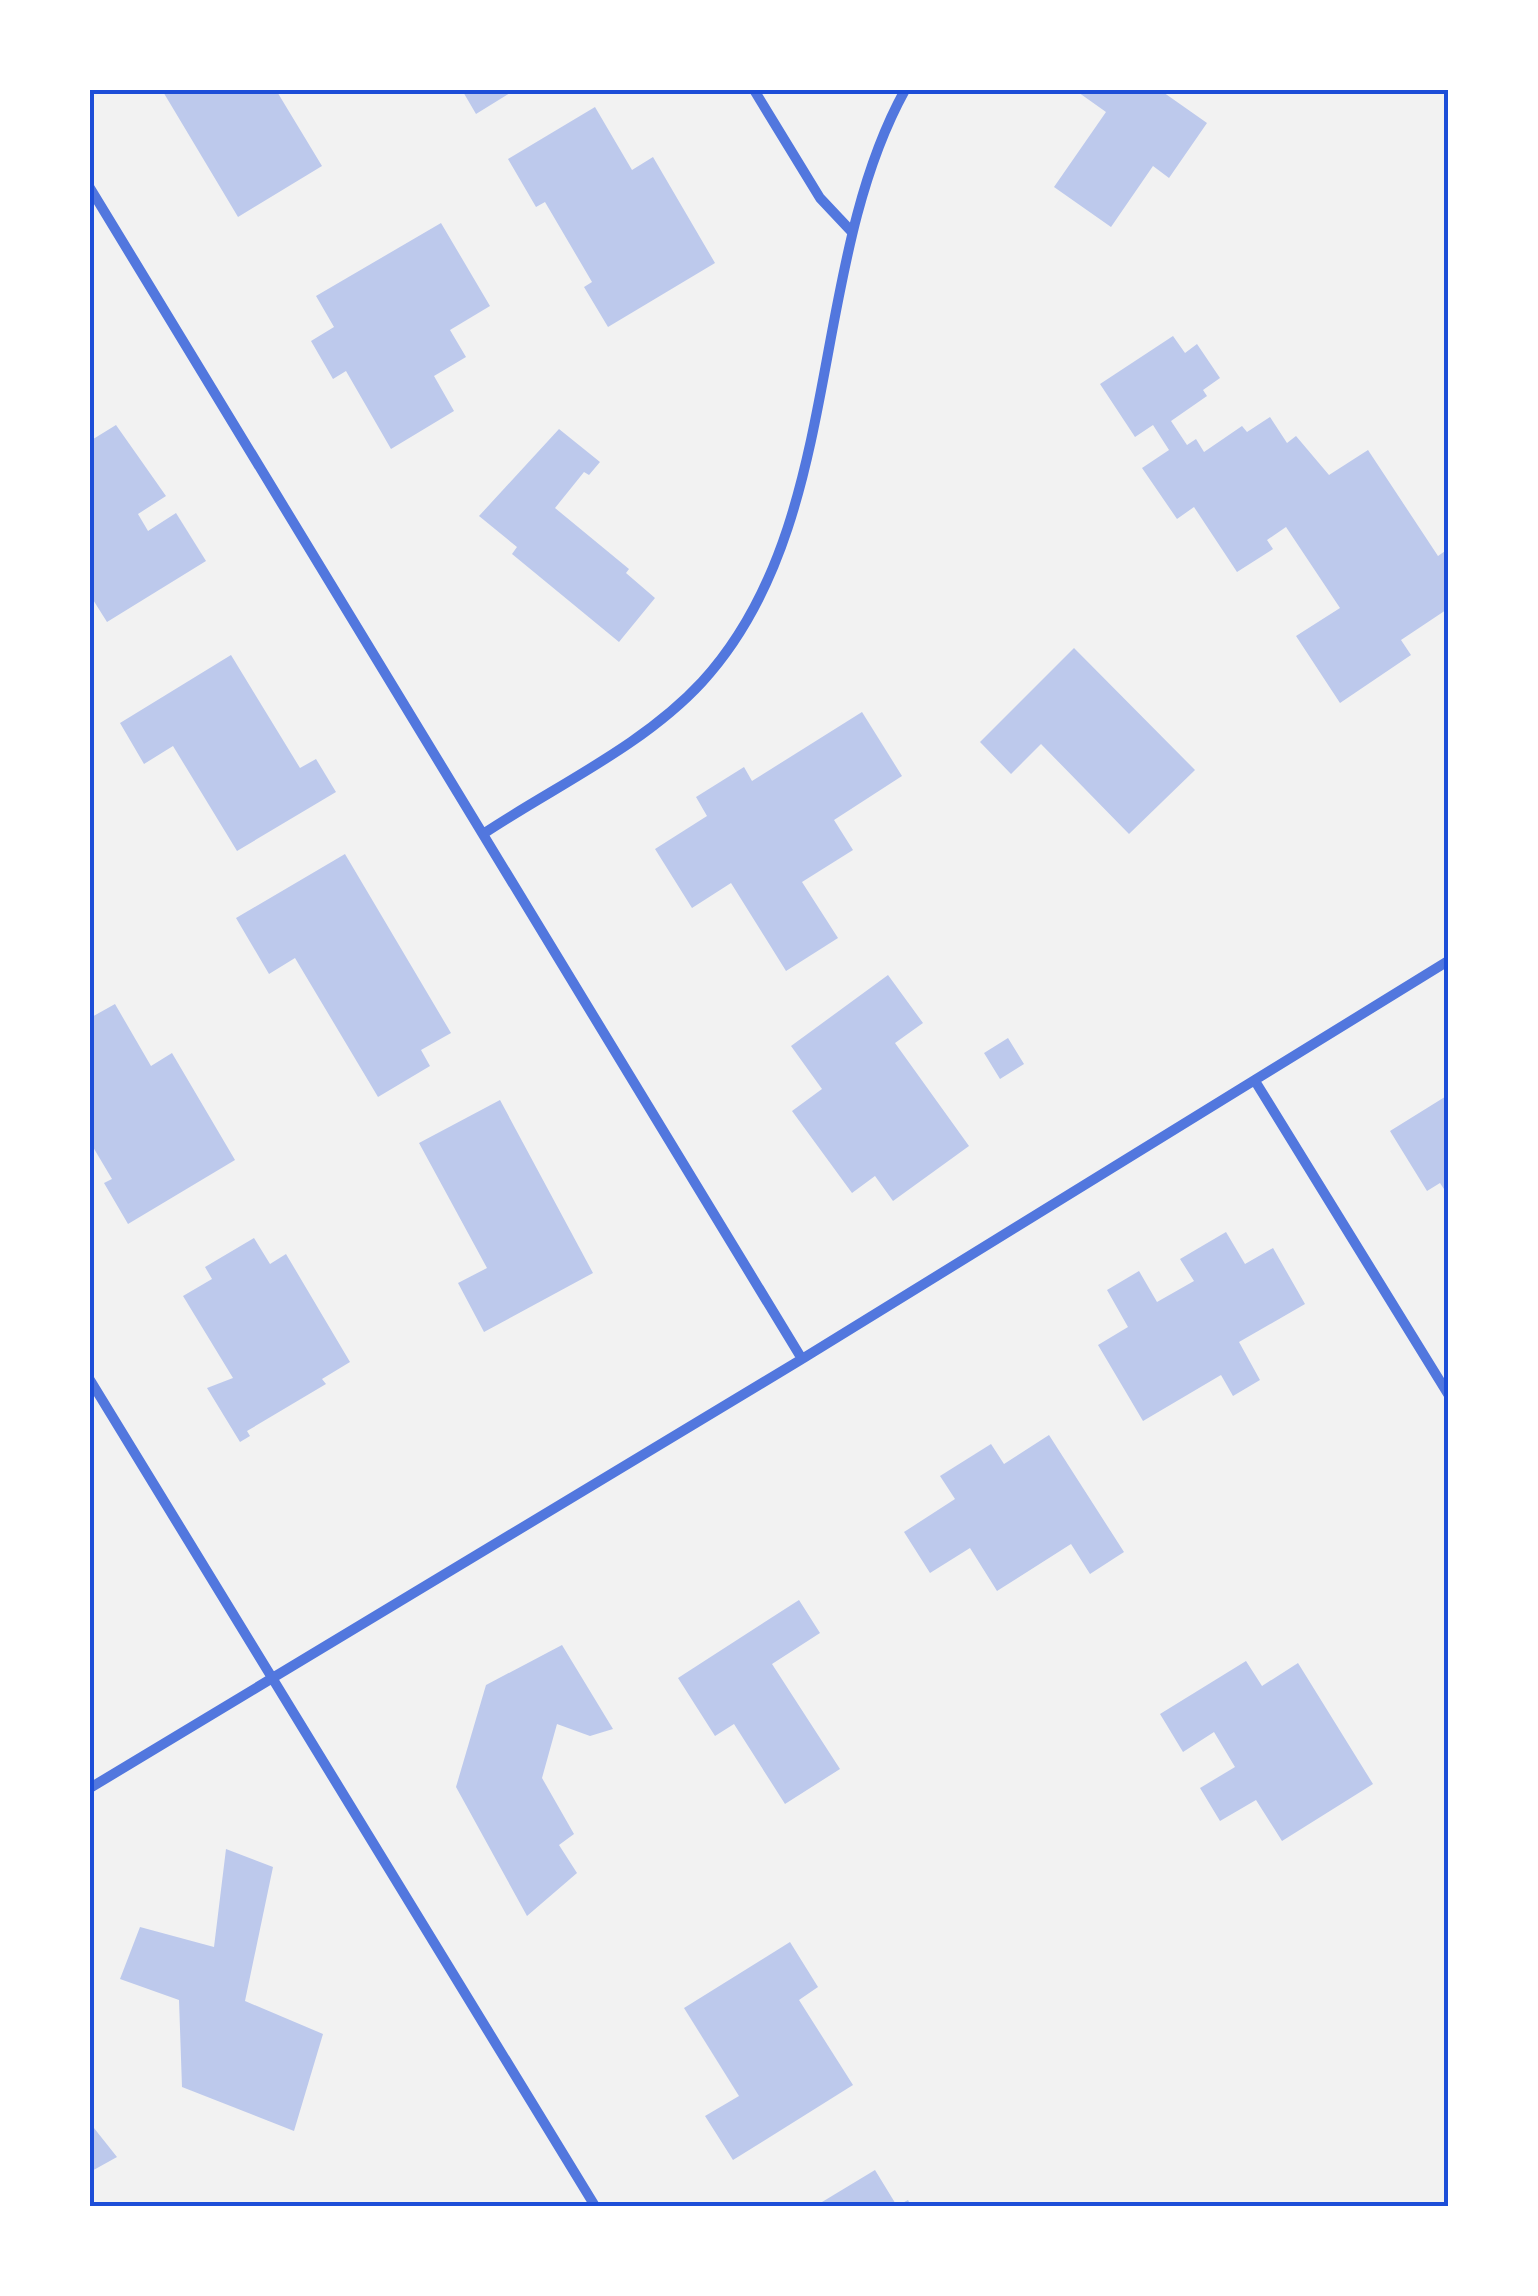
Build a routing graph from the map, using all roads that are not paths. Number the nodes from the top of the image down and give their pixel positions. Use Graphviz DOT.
graph roads {
  1 [pos="754,90"];
  2 [pos="904,90"];
  3 [pos="90,188"];
  4 [pos="852,232"];
  5 [pos="484,834"];
  6 [pos="1448,962"];
  7 [pos="1255,1081"];
  8 [pos="802,1359"];
  9 [pos="90,1380"];
  10 [pos="1448,1394"];
  11 [pos="273,1679"];
  12 [pos="90,1788"];
  13 [pos="595,2206"];
  1 -- 4 [label="street"];
  2 -- 4 [label="street"];
  3 -- 5 [label="street"];
  4 -- 5 [label="street"];
  5 -- 8 [label="street"];
  6 -- 7 [label="street"];
  7 -- 8 [label="street"];
  7 -- 10 [label="street"];
  8 -- 11 [label="street"];
  9 -- 11 [label="street"];
  11 -- 12 [label="street"];
  11 -- 13 [label="street"];
}
